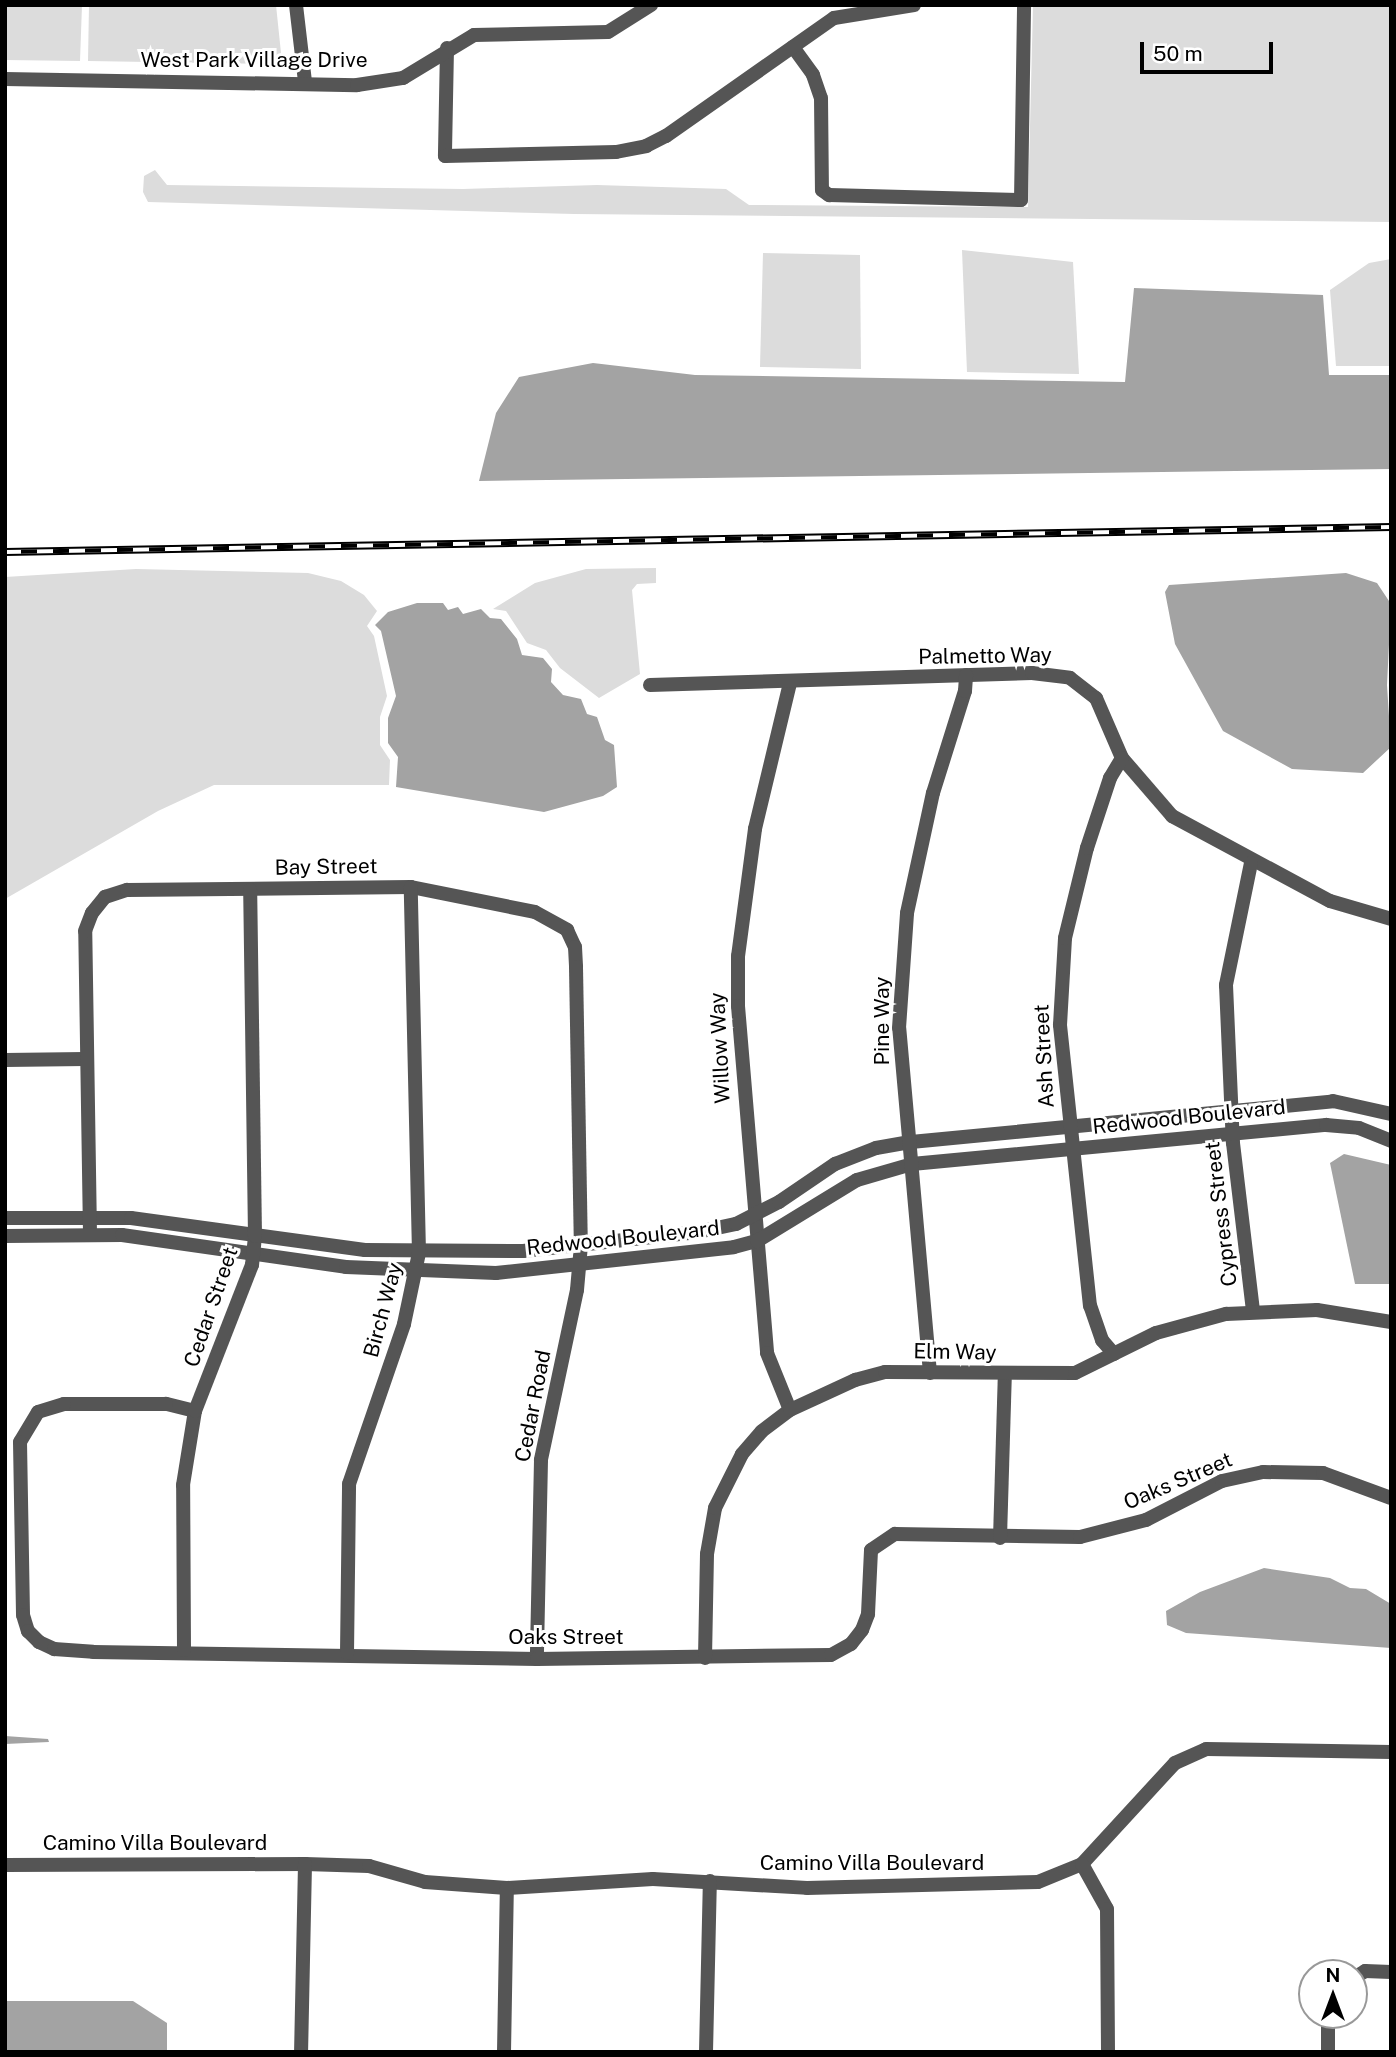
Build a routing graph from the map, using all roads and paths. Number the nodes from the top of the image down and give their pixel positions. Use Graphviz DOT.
graph roads {
  1 [pos="296,5"];
  2 [pos="651,5"];
  3 [pos="914,5"];
  4 [pos="1024,5"];
  5 [pos="793,47"];
  6 [pos="447,48"];
  7 [pos="5,79"];
  8 [pos="305,82"];
  9 [pos="966,674"];
  10 [pos="790,683"];
  11 [pos="650,685"];
  12 [pos="1122,758"];
  13 [pos="1251,863"];
  14 [pos="411,887"];
  15 [pos="250,890"];
  16 [pos="1391,919"];
  17 [pos="85,1059"];
  18 [pos="5,1060"];
  19 [pos="1231,1111"];
  20 [pos="1391,1116"];
  21 [pos="1069,1126"];
  22 [pos="1233,1134"];
  23 [pos="1388,1140"];
  24 [pos="911,1142"];
  25 [pos="1071,1149"];
  26 [pos="912,1164"];
  27 [pos="89,1216"];
  28 [pos="756,1217"];
  29 [pos="5,1218"];
  30 [pos="90,1234"];
  31 [pos="5,1236"];
  32 [pos="255,1236"];
  33 [pos="757,1241"];
  34 [pos="581,1245"];
  35 [pos="419,1254"];
  36 [pos="253,1255"];
  37 [pos="580,1264"];
  38 [pos="417,1271"];
  39 [pos="1253,1311"];
  40 [pos="1391,1322"];
  41 [pos="1114,1354"];
  42 [pos="930,1373"];
  43 [pos="1004,1374"];
  44 [pos="790,1410"];
  45 [pos="195,1411"];
  46 [pos="1391,1498"];
  47 [pos="5,1529"];
  48 [pos="21,1529"];
  49 [pos="1000,1538"];
  50 [pos="184,1650"];
  51 [pos="346,1653"];
  52 [pos="705,1658"];
  53 [pos="537,1660"];
  54 [pos="1391,1752"];
  55 [pos="304,1864"];
  56 [pos="1082,1864"];
  57 [pos="5,1865"];
  58 [pos="710,1881"];
  59 [pos="507,1888"];
  60 [pos="1368,1971"];
  61 [pos="1391,1972"];
  62 [pos="1328,2029"];
  63 [pos="301,2052"];
  64 [pos="504,2052"];
  65 [pos="706,2052"];
  66 [pos="1108,2052"];
  67 [pos="1328,2052"];
  1 -- 8 [label="street"];
  2 -- 6 [label="street, West Park Village Drive"];
  3 -- 5 [label="street"];
  4 -- 5 [label="street"];
  5 -- 6 [label="street"];
  6 -- 8 [label="street, West Park Village Drive"];
  7 -- 8 [label="street, West Park Village Drive"];
  9 -- 10 [label="street, Palmetto Way"];
  9 -- 12 [label="street, Palmetto Way"];
  9 -- 24 [label="street, Pine Way"];
  10 -- 11 [label="street, Palmetto Way"];
  10 -- 28 [label="street, Willow Way"];
  12 -- 13 [label="street, Palmetto Way"];
  12 -- 21 [label="street, Ash Street"];
  13 -- 16 [label="street, Palmetto Way"];
  13 -- 19 [label="street, Cypress Street"];
  14 -- 15 [label="street, Bay Street"];
  14 -- 34 [label="street, Bay Street"];
  14 -- 35 [label="street, Birch Way"];
  15 -- 17 [label="street, Bay Street"];
  15 -- 32 [label="street, Cedar Street"];
  17 -- 18 [label="street"];
  17 -- 27 [label="street, Bay Street"];
  19 -- 20 [label="street, Redwood Boulevard"];
  19 -- 21 [label="street, Redwood Boulevard"];
  19 -- 22 [label="street, Cypress Street"];
  20 -- 23 [label="street"];
  21 -- 24 [label="street, Redwood Boulevard"];
  21 -- 25 [label="street, Ash Street"];
  22 -- 23 [label="street, Redwood Boulevard"];
  22 -- 25 [label="street, Redwood Boulevard"];
  22 -- 39 [label="street, Cypress Street"];
  24 -- 26 [label="street, Pine Way"];
  24 -- 28 [label="street, Redwood Boulevard"];
  25 -- 26 [label="street, Redwood Boulevard"];
  25 -- 41 [label="street, Ash Street"];
  26 -- 33 [label="street, Redwood Boulevard"];
  26 -- 42 [label="street, Pine Way"];
  27 -- 29 [label="street, Redwood Boulevard"];
  27 -- 30 [label="street, Bay Street"];
  27 -- 32 [label="street, Redwood Boulevard"];
  28 -- 33 [label="street, Willow Way"];
  28 -- 34 [label="street, Redwood Boulevard"];
  30 -- 31 [label="street, Redwood Boulevard"];
  30 -- 36 [label="street, Redwood Boulevard"];
  32 -- 35 [label="street, Redwood Boulevard"];
  32 -- 36 [label="street, Cedar Street"];
  33 -- 37 [label="street, Redwood Boulevard"];
  33 -- 44 [label="street, Willow Way"];
  34 -- 35 [label="street, Redwood Boulevard"];
  34 -- 37 [label="street, Cedar Road"];
  35 -- 38 [label="street, Birch Way"];
  36 -- 38 [label="street, Redwood Boulevard"];
  36 -- 45 [label="street, Cedar Street"];
  37 -- 38 [label="street, Redwood Boulevard"];
  37 -- 53 [label="street, Cedar Road"];
  38 -- 51 [label="street, Birch Way"];
  39 -- 40 [label="street, Elm Way"];
  39 -- 41 [label="street, Elm Way"];
  41 -- 43 [label="street, Elm Way"];
  42 -- 43 [label="street, Elm Way"];
  42 -- 44 [label="street, Elm Way"];
  43 -- 49 [label="street"];
  44 -- 52 [label="street, Elm Way"];
  45 -- 48 [label="street, Oaks Street"];
  45 -- 50 [label="street, Cedar Street"];
  46 -- 49 [label="street, Oaks Street"];
  47 -- 48 [label="street"];
  48 -- 50 [label="street, Oaks Street"];
  49 -- 52 [label="street, Oaks Street"];
  50 -- 51 [label="street, Oaks Street"];
  51 -- 53 [label="street, Oaks Street"];
  52 -- 53 [label="street, Oaks Street"];
  54 -- 56 [label="street, Camino Villa Boulevard"];
  55 -- 57 [label="street, Camino Villa Boulevard"];
  55 -- 59 [label="street, Camino Villa Boulevard"];
  55 -- 63 [label="street"];
  56 -- 58 [label="street, Camino Villa Boulevard"];
  56 -- 66 [label="street"];
  58 -- 59 [label="street, Camino Villa Boulevard"];
  58 -- 65 [label="street"];
  59 -- 64 [label="street"];
  60 -- 61 [label="street"];
  62 -- 67 [label="street"];
}
